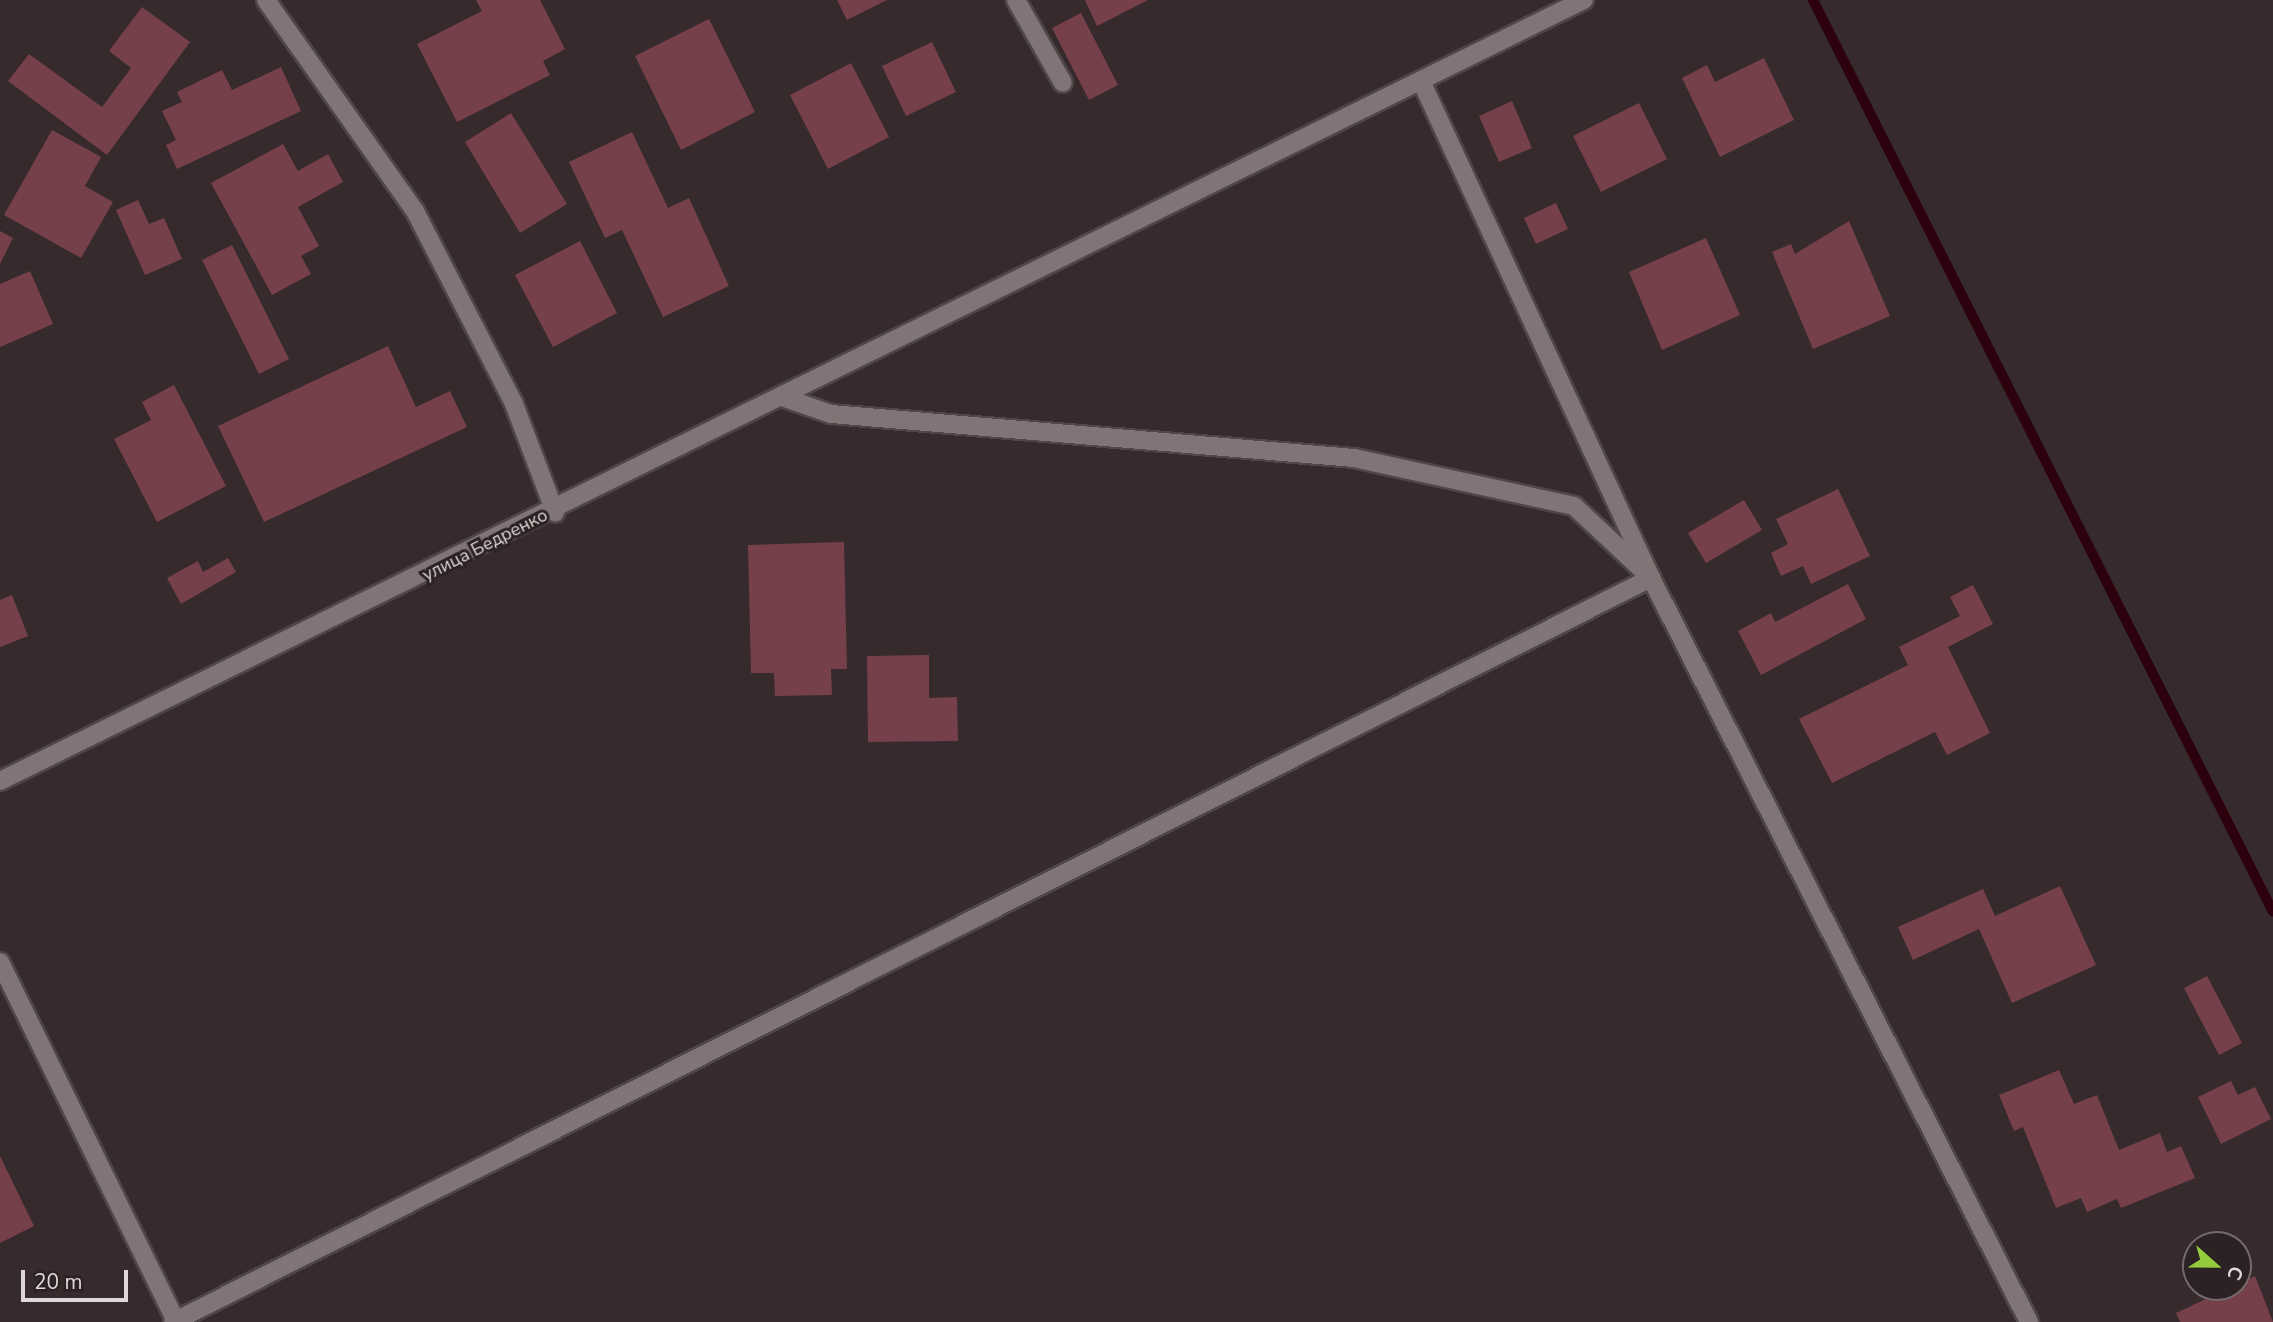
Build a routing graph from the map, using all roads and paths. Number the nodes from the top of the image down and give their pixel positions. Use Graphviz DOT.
graph roads {
  1 [pos="266,0"];
  2 [pos="1016,0"];
  3 [pos="1584,0"];
  4 [pos="1063,83"];
  5 [pos="1422,83"];
  6 [pos="785,398"];
  7 [pos="555,512"];
  8 [pos="1651,578"];
  9 [pos="0,781"];
  10 [pos="0,962"];
  11 [pos="175,1321"];
  12 [pos="2029,1322"];
  1 -- 7 [label="street, улица Бедренко"];
  2 -- 4 [label="street"];
  3 -- 5 [label="street"];
  5 -- 6 [label="street"];
  5 -- 8 [label="street"];
  6 -- 7 [label="street"];
  6 -- 8 [label="street"];
  7 -- 9 [label="street, улица Бедренко"];
  8 -- 11 [label="street"];
  8 -- 12 [label="street"];
  10 -- 11 [label="street"];
}
